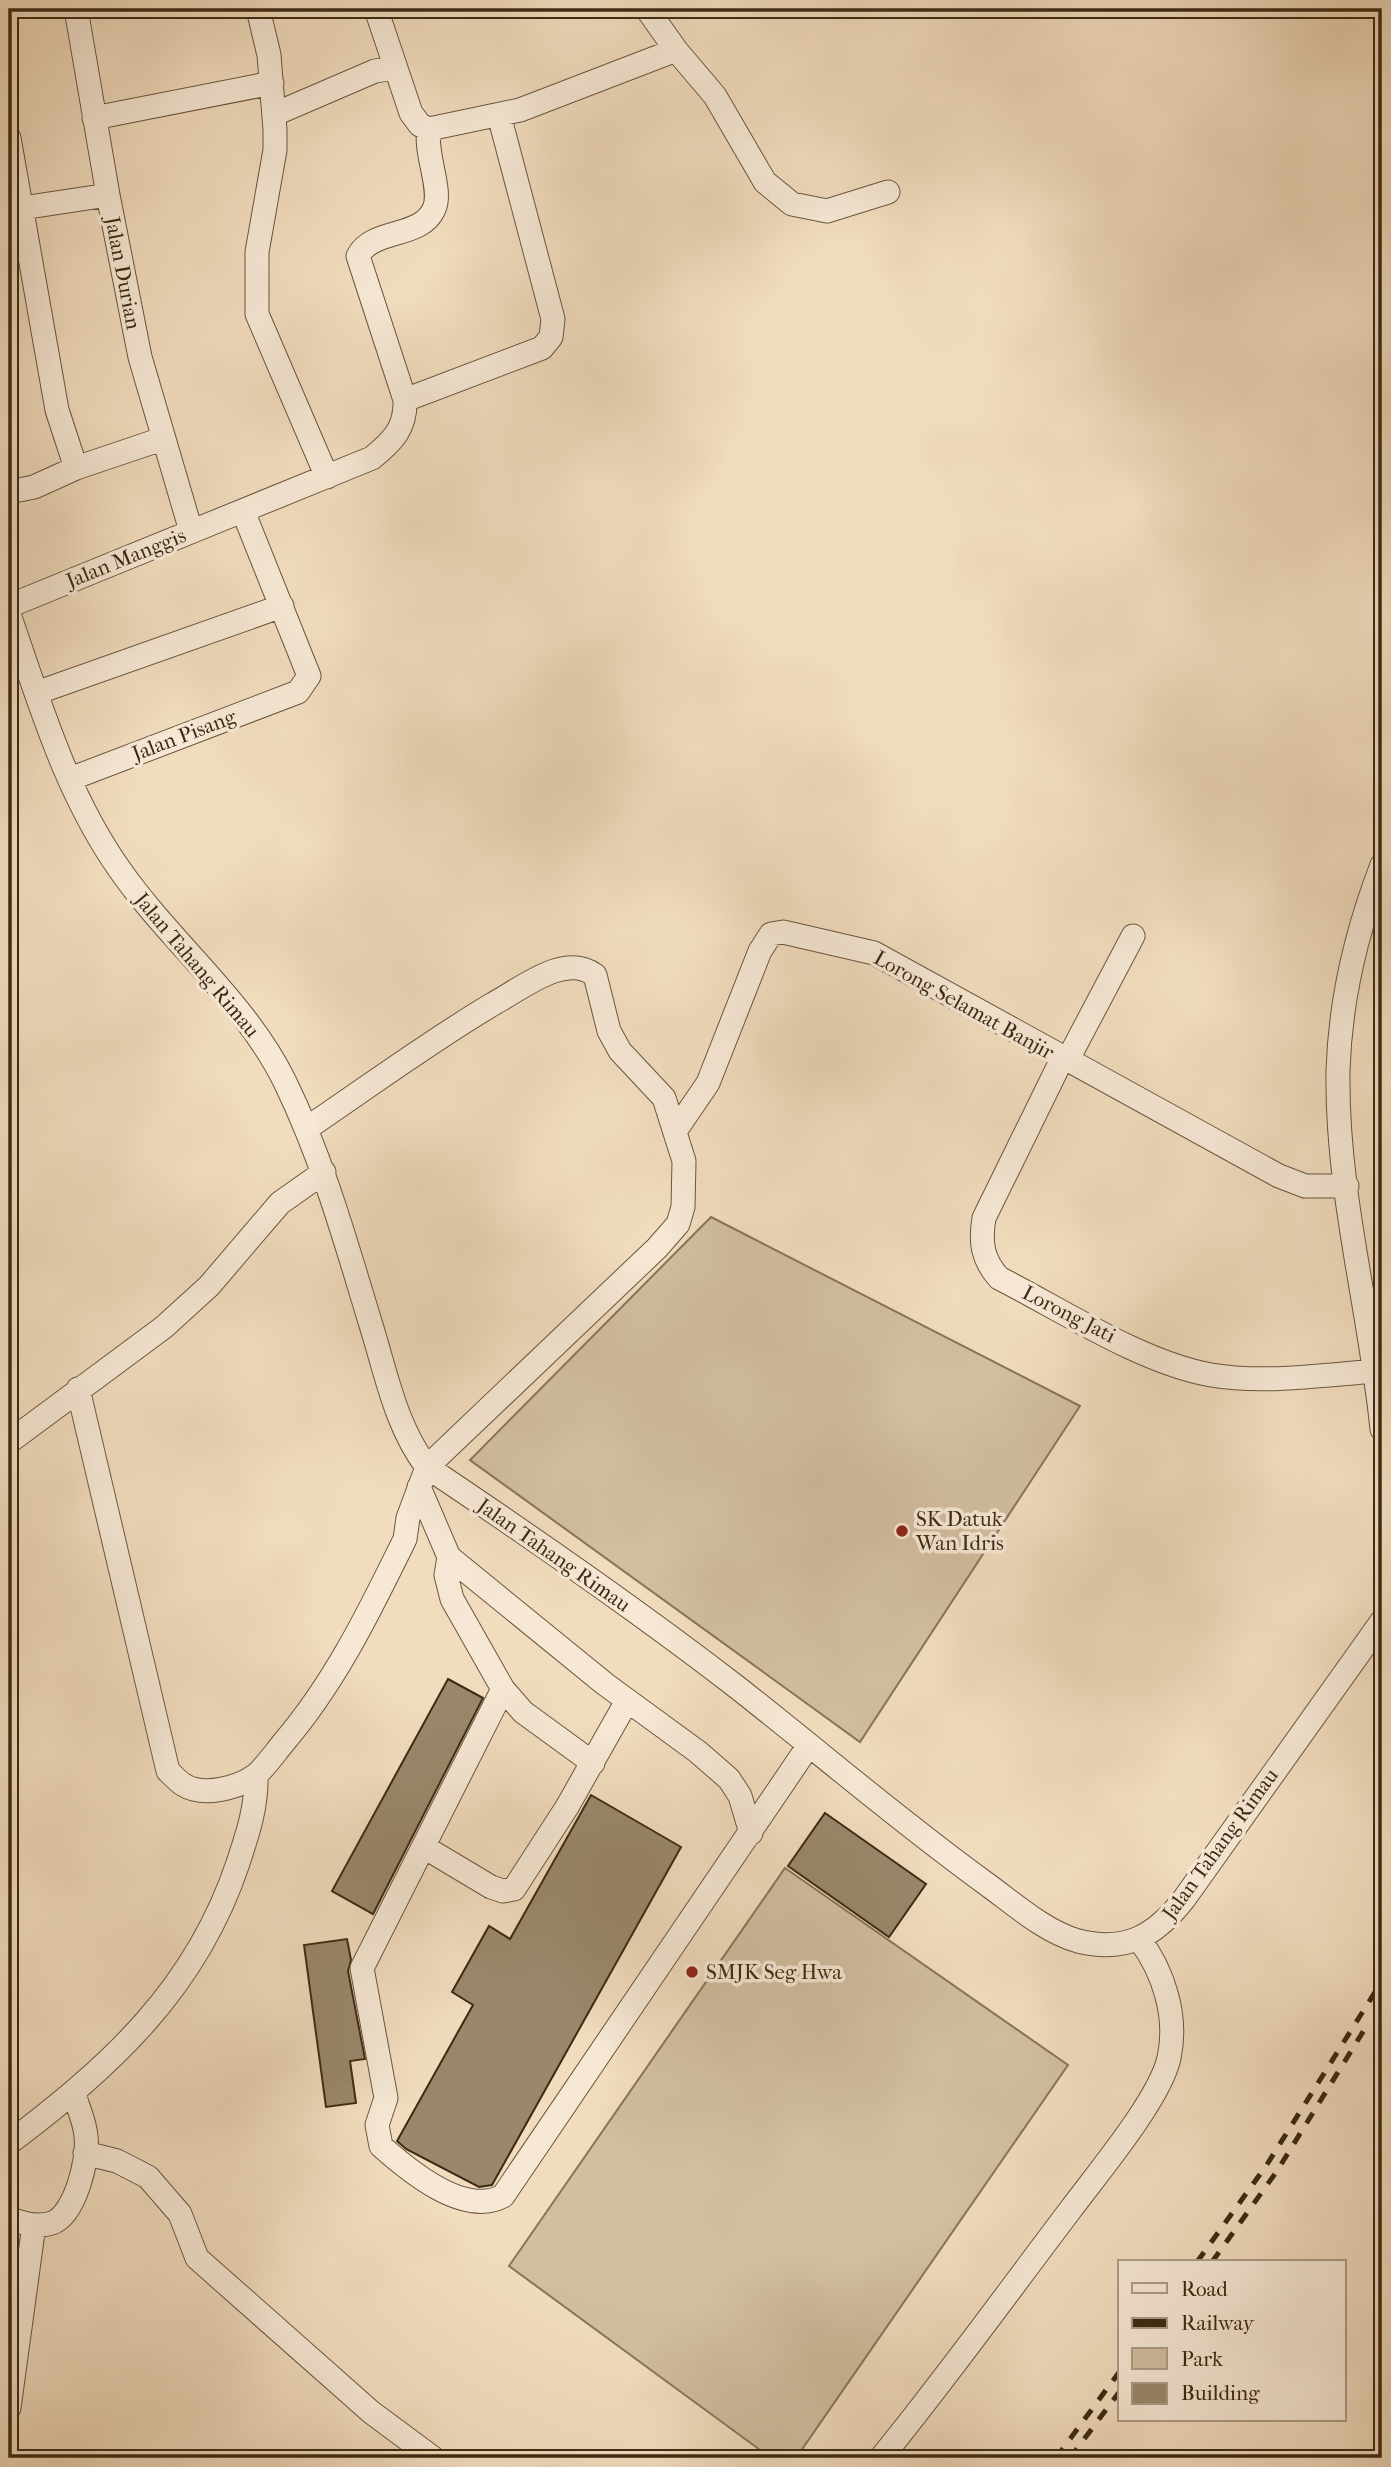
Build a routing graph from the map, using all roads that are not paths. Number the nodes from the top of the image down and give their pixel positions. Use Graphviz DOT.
graph roads {
  1 [pos="76,9"];
  2 [pos="259,9"];
  3 [pos="376,9"];
  4 [pos="647,9"];
  5 [pos="676,50"];
  6 [pos="396,68"];
  7 [pos="272,83"];
  8 [pos="275,114"];
  9 [pos="499,115"];
  10 [pos="94,118"];
  11 [pos="429,129"];
  12 [pos="9,138"];
  13 [pos="888,192"];
  14 [pos="108,195"];
  15 [pos="15,209"];
  16 [pos="405,400"];
  17 [pos="162,439"];
  18 [pos="76,468"];
  19 [pos="327,477"];
  20 [pos="9,492"];
  21 [pos="243,511"];
  22 [pos="191,531"];
  23 [pos="9,606"];
  24 [pos="282,606"];
  25 [pos="9,614"];
  26 [pos="36,693"];
  27 [pos="70,779"];
  28 [pos="1382,865"];
  29 [pos="1133,936"];
  30 [pos="1065,1060"];
  31 [pos="306,1129"];
  32 [pos="676,1130"];
  33 [pos="324,1172"];
  34 [pos="1347,1186"];
  35 [pos="1376,1371"];
  36 [pos="78,1389"];
  37 [pos="1382,1429"];
  38 [pos="9,1442"];
  39 [pos="423,1477"];
  40 [pos="449,1557"];
  41 [pos="1382,1621"];
  42 [pos="503,1689"];
  43 [pos="627,1701"];
  44 [pos="809,1745"];
  45 [pos="593,1763"];
  46 [pos="256,1774"];
  47 [pos="751,1833"];
  48 [pos="424,1847"];
  49 [pos="1139,1939"];
  50 [pos="74,2094"];
  51 [pos="9,2143"];
  52 [pos="85,2153"];
  53 [pos="9,2219"];
  54 [pos="34,2225"];
  55 [pos="9,2408"];
  56 [pos="433,2458"];
  57 [pos="881,2458"];
  1 -- 10 [label="street, Jalan Durian"];
  2 -- 7 [label="street"];
  3 -- 6 [label="street"];
  4 -- 5 [label="street"];
  5 -- 9 [label="street"];
  5 -- 13 [label="street"];
  6 -- 8 [label="street"];
  6 -- 11 [label="street"];
  7 -- 8 [label="street"];
  7 -- 10 [label="street"];
  8 -- 19 [label="street"];
  9 -- 11 [label="street"];
  9 -- 16 [label="street"];
  10 -- 14 [label="street, Jalan Durian"];
  11 -- 16 [label="street"];
  12 -- 15 [label="street"];
  14 -- 15 [label="street"];
  14 -- 17 [label="street, Jalan Durian"];
  15 -- 18 [label="street"];
  16 -- 19 [label="street, Jalan Manggis"];
  17 -- 18 [label="street"];
  17 -- 22 [label="street, Jalan Durian"];
  18 -- 20 [label="street"];
  19 -- 21 [label="street, Jalan Manggis"];
  21 -- 22 [label="street, Jalan Manggis"];
  21 -- 24 [label="street"];
  22 -- 23 [label="street, Jalan Manggis"];
  24 -- 26 [label="street"];
  24 -- 27 [label="street, Jalan Pisang"];
  25 -- 26 [label="street, Jalan Tahang Rimau"];
  26 -- 27 [label="street, Jalan Tahang Rimau"];
  27 -- 31 [label="street, Jalan Tahang Rimau"];
  28 -- 34 [label="street"];
  29 -- 30 [label="street, Lorong Jati"];
  30 -- 32 [label="street, Lorong Selamat Banjir"];
  30 -- 34 [label="street, Lorong Selamat Banjir"];
  30 -- 35 [label="street, Lorong Jati"];
  31 -- 32 [label="street"];
  31 -- 33 [label="street, Jalan Tahang Rimau"];
  32 -- 39 [label="street"];
  33 -- 36 [label="street"];
  33 -- 39 [label="street, Jalan Tahang Rimau"];
  34 -- 35 [label="street"];
  35 -- 37 [label="street"];
  36 -- 38 [label="street"];
  36 -- 46 [label="street"];
  39 -- 40 [label="street"];
  39 -- 44 [label="street, Jalan Tahang Rimau"];
  39 -- 46 [label="street"];
  40 -- 42 [label="street"];
  40 -- 43 [label="street"];
  41 -- 49 [label="street, Jalan Tahang Rimau"];
  42 -- 45 [label="street"];
  42 -- 48 [label="street"];
  43 -- 45 [label="street"];
  43 -- 47 [label="street"];
  44 -- 47 [label="street"];
  44 -- 49 [label="street, Jalan Tahang Rimau"];
  45 -- 48 [label="street"];
  46 -- 50 [label="street"];
  47 -- 48 [label="street"];
  49 -- 57 [label="street"];
  50 -- 51 [label="street"];
  50 -- 52 [label="street"];
  52 -- 54 [label="street"];
  52 -- 56 [label="street"];
  53 -- 54 [label="street"];
  54 -- 55 [label="street"];
}
